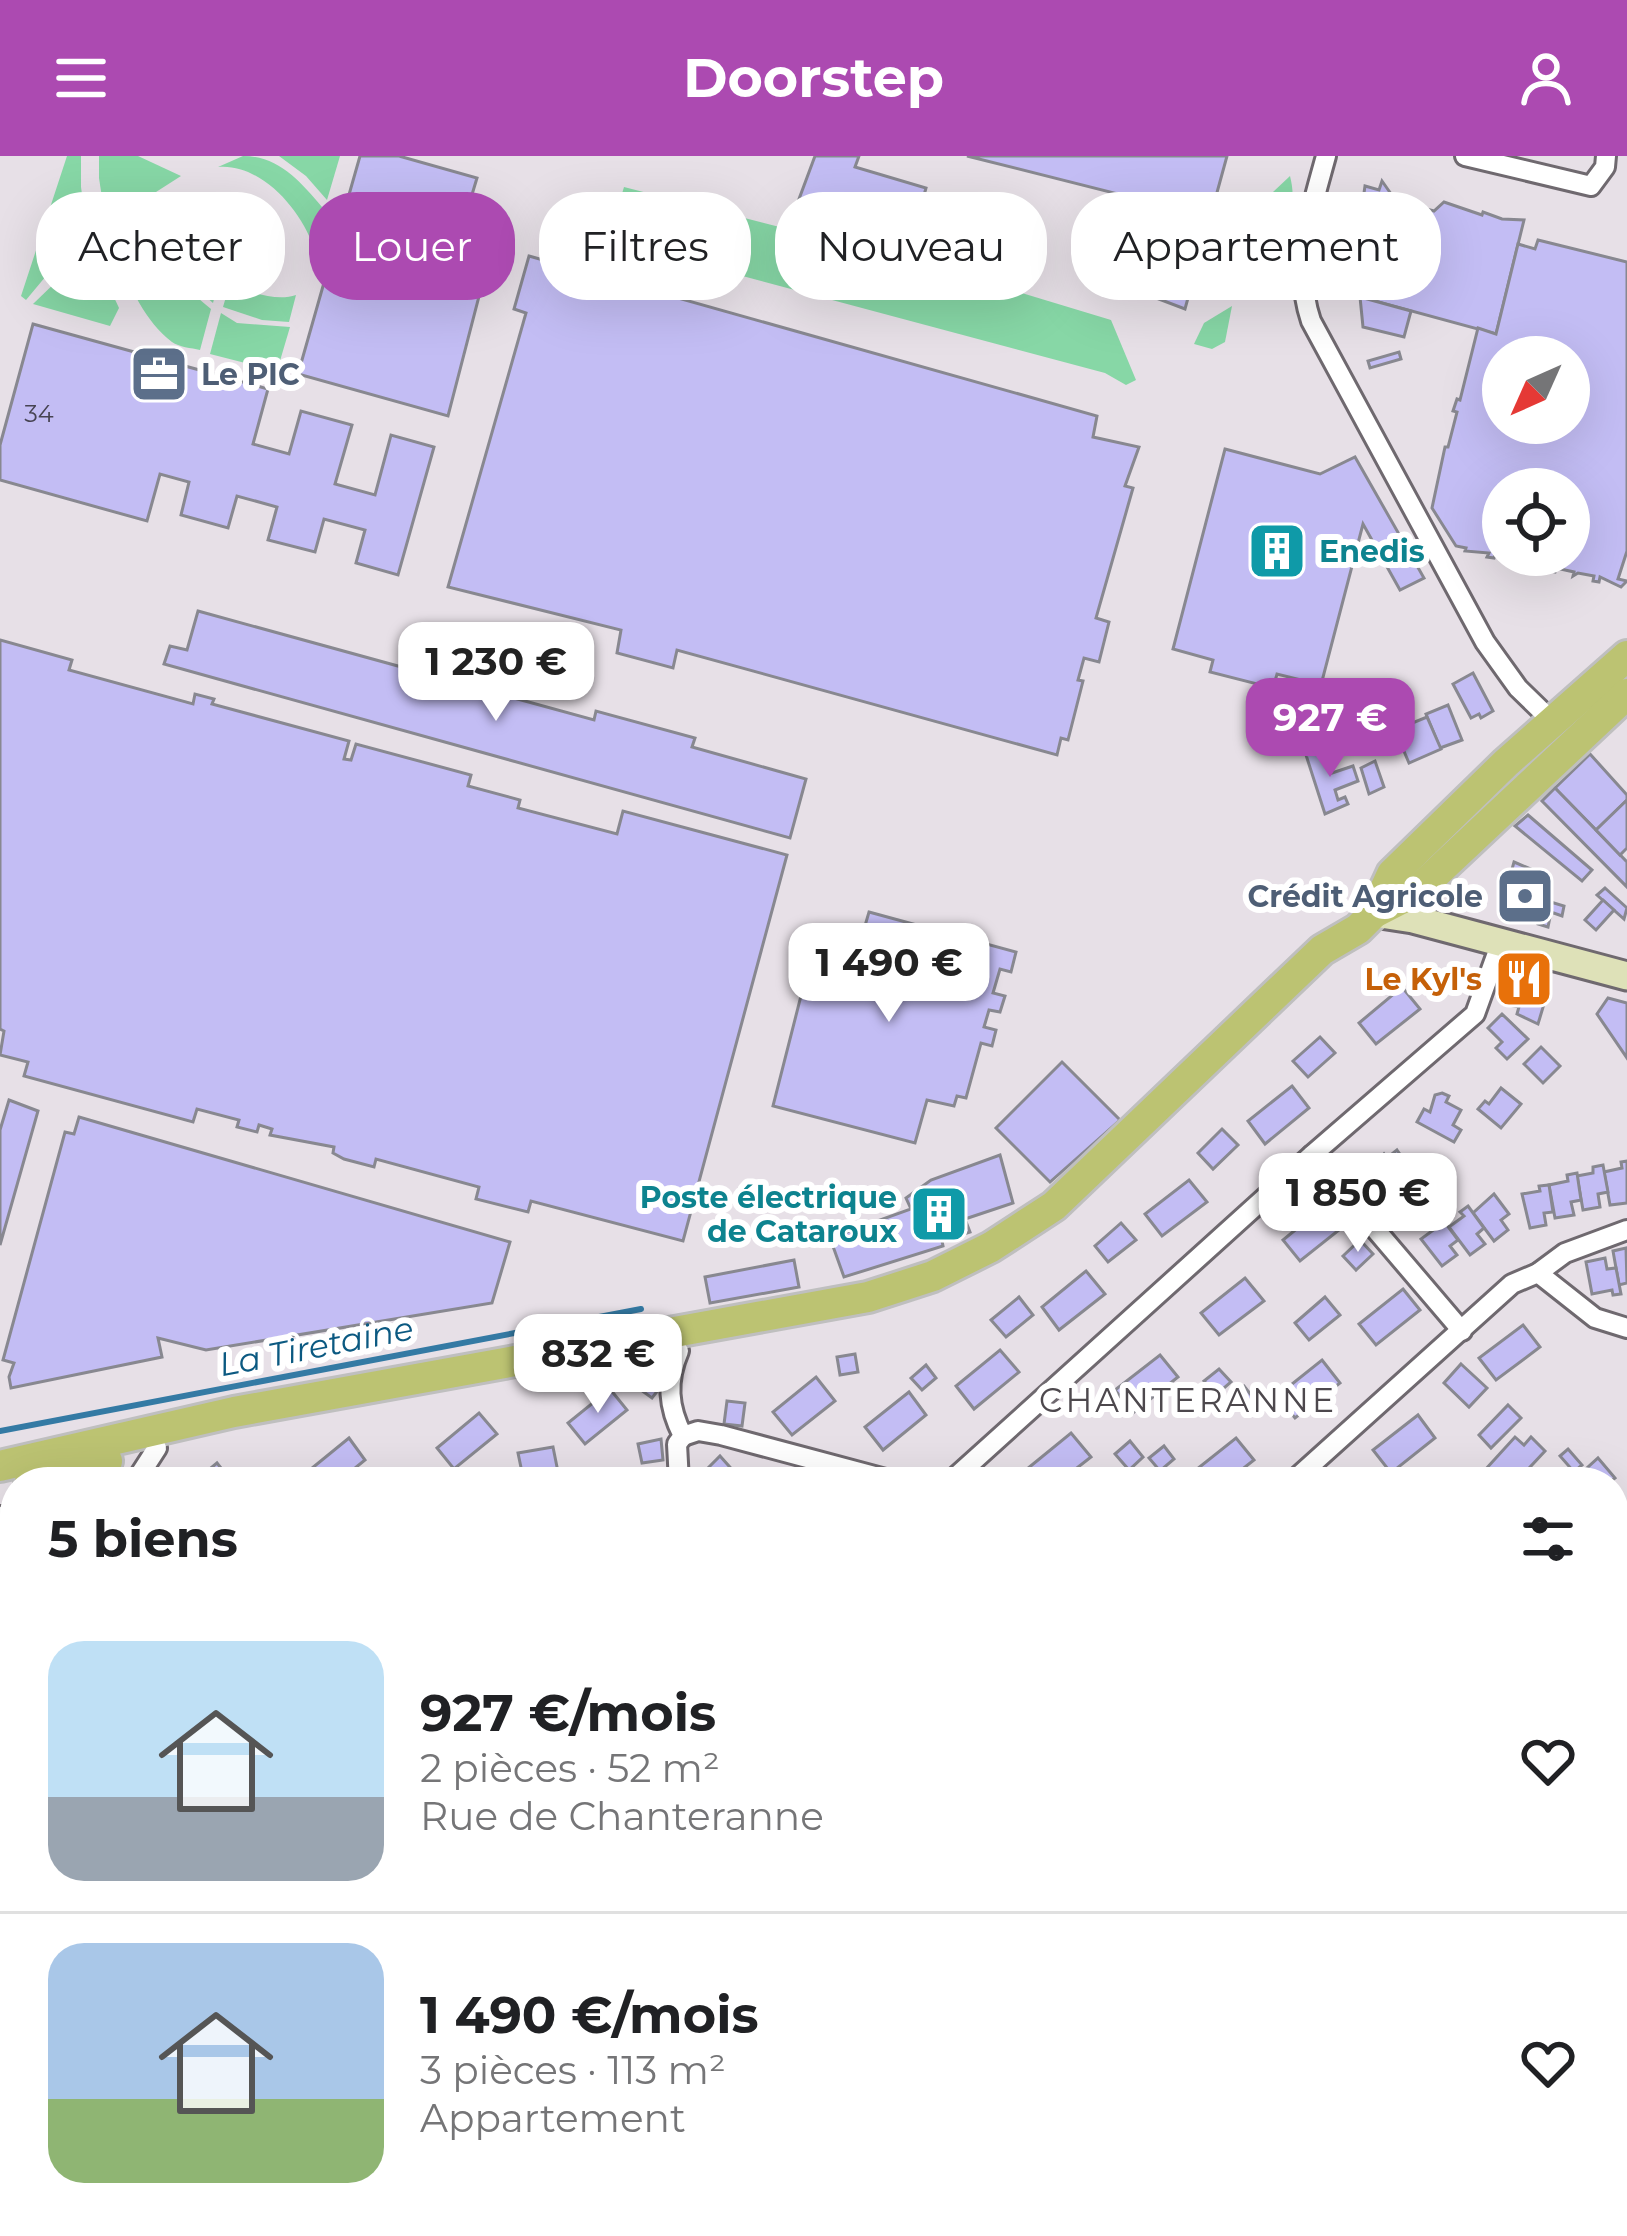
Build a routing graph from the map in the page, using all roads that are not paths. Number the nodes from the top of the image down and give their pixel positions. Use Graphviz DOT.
graph roads {
  1 [pos="1326,156"];
  2 [pos="1465,156"];
  3 [pos="1606,156"];
  4 [pos="1627,656"];
  5 [pos="1627,694"];
  6 [pos="1553,722"];
  7 [pos="1597,724"];
  8 [pos="1543,770"];
  9 [pos="1366,921"];
  10 [pos="1502,942"];
  11 [pos="1625,973"];
  12 [pos="1312,1155"];
  13 [pos="1627,1230"];
  14 [pos="1538,1274"];
  15 [pos="1627,1328"];
  16 [pos="1462,1331"];
  17 [pos="679,1351"];
  18 [pos="682,1436"];
  19 [pos="157,1448"];
  20 [pos="0,1466"];
  21 [pos="86,1467"];
  22 [pos="145,1467"];
  23 [pos="678,1467"];
  24 [pos="841,1467"];
  25 [pos="967,1467"];
  26 [pos="1309,1467"];
  1 -- 6 [label="street"];
  2 -- 3 [label="street"];
  4 -- 6 [label="main road"];
  5 -- 7 [label="main road"];
  6 -- 7 [label="street"];
  6 -- 8 [label="street"];
  6 -- 9 [label="main road"];
  7 -- 8 [label="main road"];
  8 -- 9 [label="main road"];
  9 -- 10 [label="main road"];
  9 -- 17 [label="main road"];
  9 -- 20 [label="main road"];
  10 -- 11 [label="main road"];
  10 -- 12 [label="street"];
  12 -- 16 [label="street"];
  12 -- 25 [label="street"];
  13 -- 14 [label="street"];
  14 -- 15 [label="street"];
  14 -- 16 [label="street"];
  16 -- 26 [label="street"];
  17 -- 18 [label="street"];
  17 -- 19 [label="main road"];
  18 -- 23 [label="street"];
  18 -- 24 [label="street"];
  19 -- 21 [label="main road"];
  19 -- 22 [label="street"];
}
